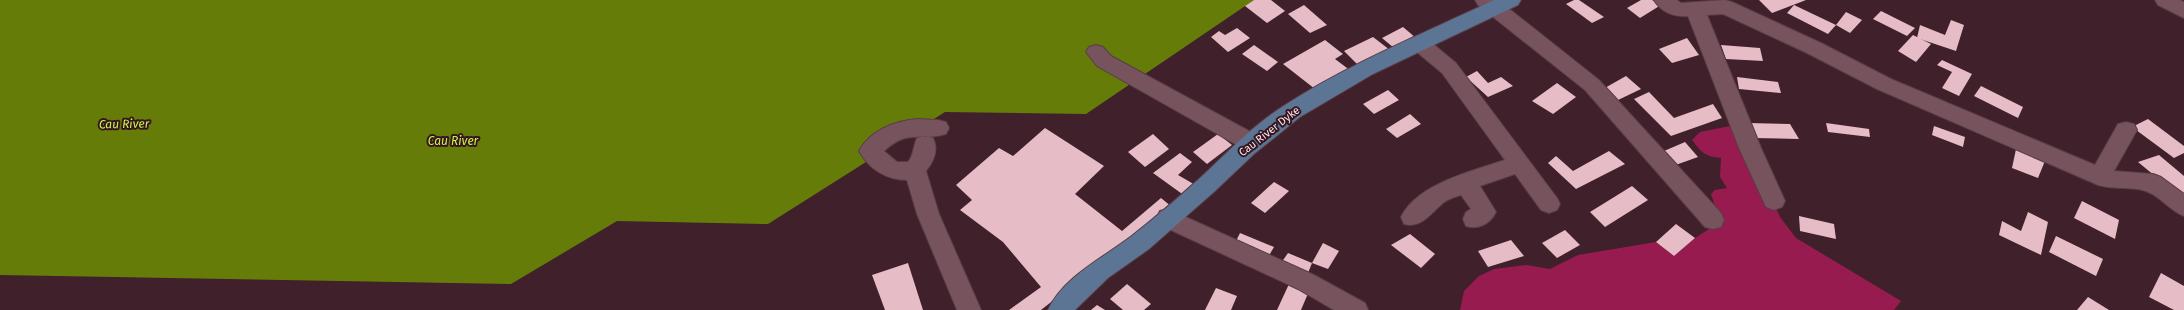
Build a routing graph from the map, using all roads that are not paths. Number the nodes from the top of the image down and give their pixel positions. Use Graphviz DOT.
graph roads {
  1 [pos="1664,0"];
  2 [pos="2165,0"];
  3 [pos="1496,3"];
  4 [pos="1695,9"];
  5 [pos="2184,11"];
  6 [pos="1419,43"];
  7 [pos="1096,52"];
  8 [pos="2126,130"];
  9 [pos="1252,143"];
  10 [pos="1520,164"];
  11 [pos="915,170"];
  12 [pos="2100,176"];
  13 [pos="1465,183"];
  14 [pos="1774,201"];
  15 [pos="1549,204"];
  16 [pos="2184,207"];
  17 [pos="1412,217"];
  18 [pos="1168,218"];
  19 [pos="1474,219"];
  20 [pos="1713,220"];
  21 [pos="969,310"];
  22 [pos="1060,310"];
  23 [pos="1356,310"];
  1 -- 4 [label="street"];
  2 -- 5 [label="street"];
  3 -- 6 [label="main road, Cau River Dyke"];
  3 -- 20 [label="street"];
  4 -- 12 [label="street"];
  4 -- 14 [label="street"];
  6 -- 9 [label="main road, Cau River Dyke"];
  6 -- 10 [label="street"];
  7 -- 9 [label="street"];
  8 -- 12 [label="street"];
  9 -- 18 [label="main road, Cau River Dyke"];
  10 -- 13 [label="street"];
  10 -- 15 [label="street"];
  11 -- 11 [label="street"];
  11 -- 21 [label="street"];
  12 -- 16 [label="street"];
  13 -- 17 [label="street"];
  13 -- 19 [label="street"];
  18 -- 22 [label="main road, Cau River Dyke"];
  18 -- 23 [label="street"];
}
